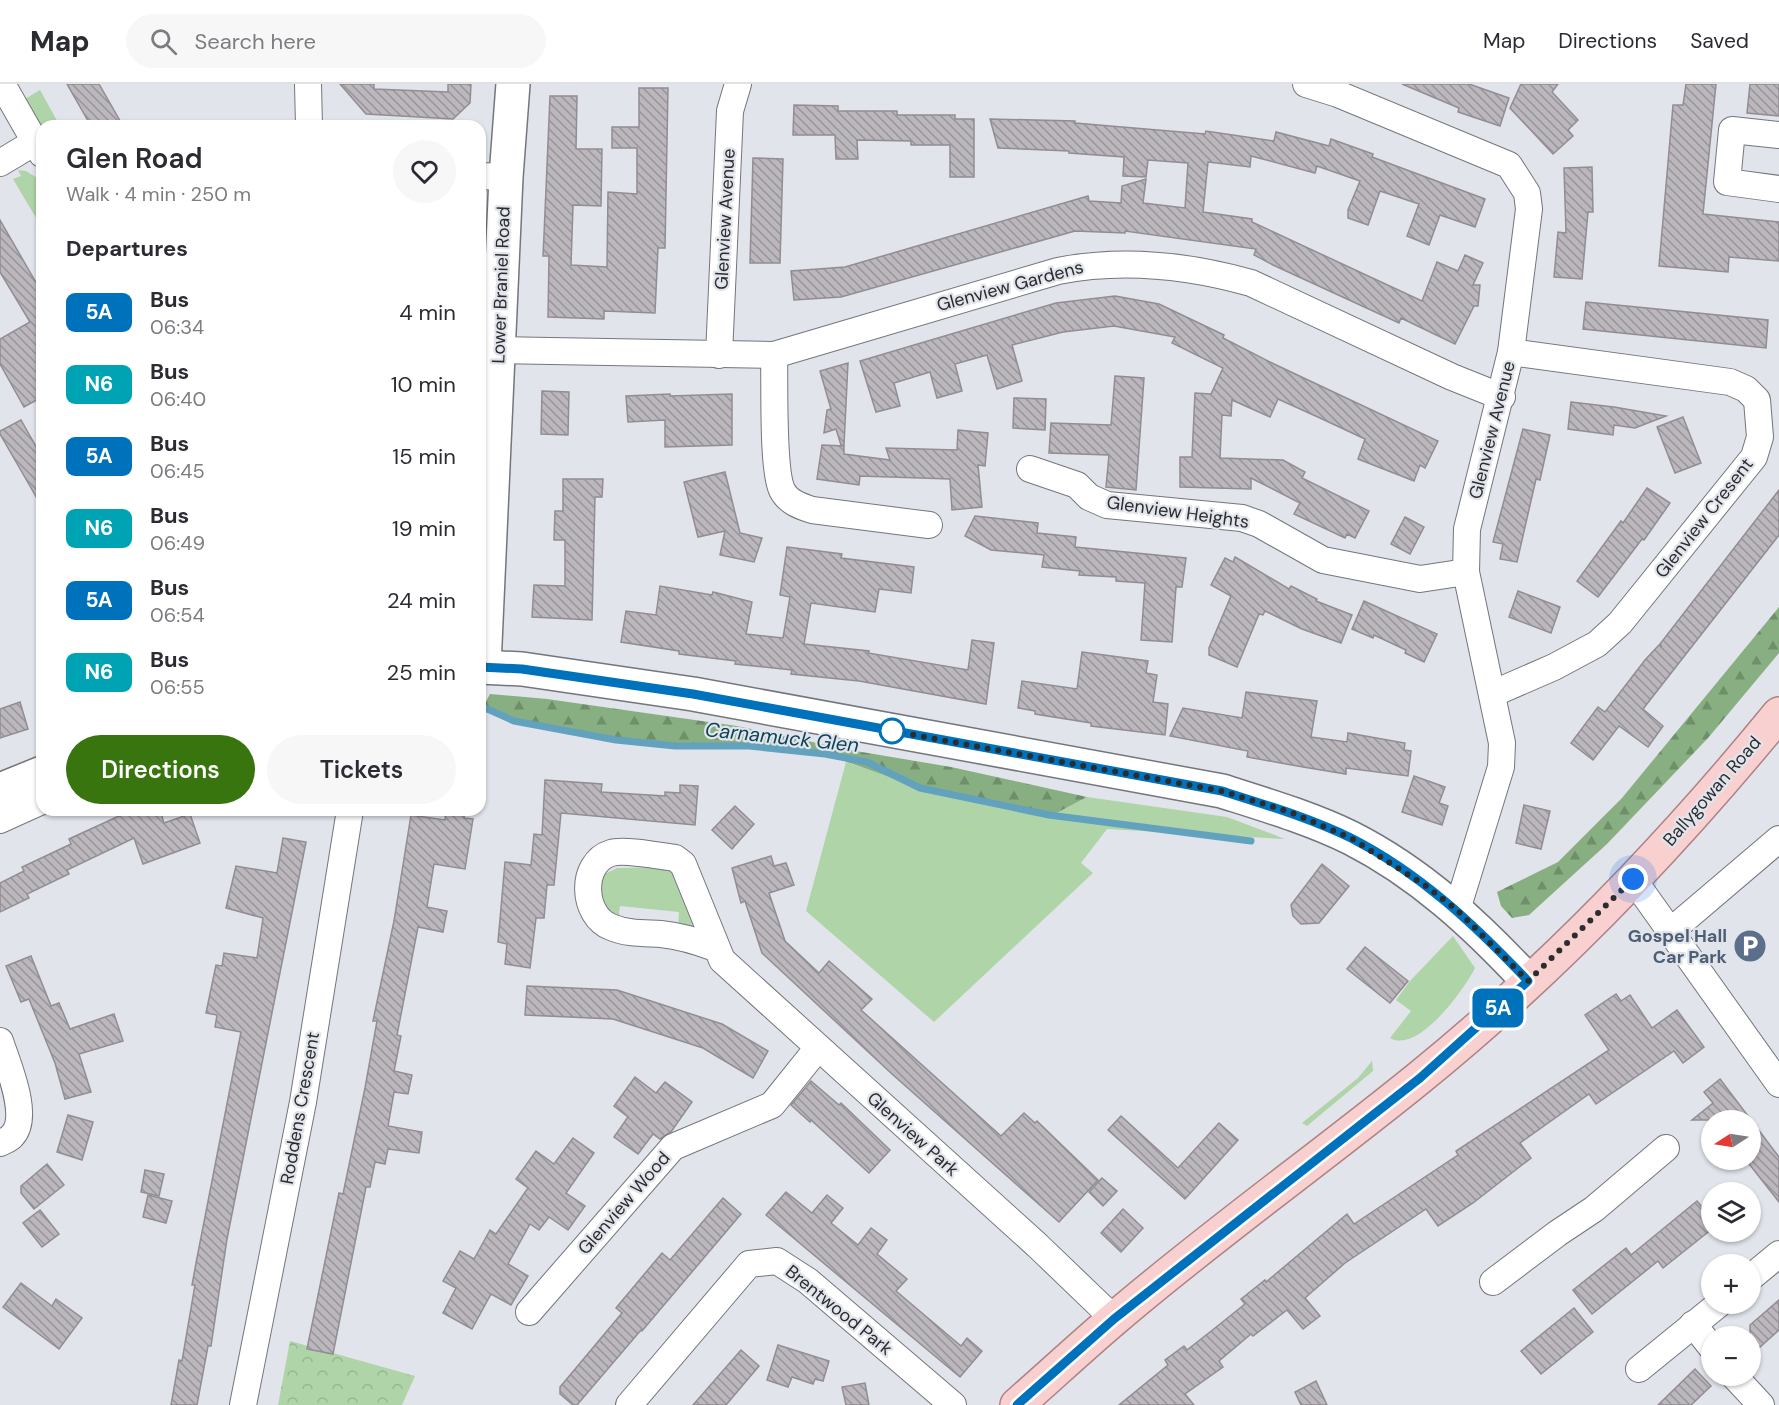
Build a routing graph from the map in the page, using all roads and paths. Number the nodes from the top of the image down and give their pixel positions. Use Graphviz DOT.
graph roads {
  1 [pos="2,84"];
  2 [pos="308,84"];
  3 [pos="513,84"];
  4 [pos="738,84"];
  5 [pos="1306,84"];
  6 [pos="309,120"];
  7 [pos="1779,135"];
  8 [pos="36,144"];
  9 [pos="36,149"];
  10 [pos="0,163"];
  11 [pos="493,176"];
  12 [pos="1779,189"];
  13 [pos="498,350"];
  14 [pos="1511,352"];
  15 [pos="719,355"];
  16 [pos="774,355"];
  17 [pos="1502,397"];
  18 [pos="1030,469"];
  19 [pos="929,525"];
  20 [pos="1466,572"];
  21 [pos="486,587"];
  22 [pos="486,666"];
  23 [pos="1492,694"];
  24 [pos="1779,714"];
  25 [pos="36,775"];
  26 [pos="0,790"];
  27 [pos="36,804"];
  28 [pos="349,816"];
  29 [pos="0,820"];
  30 [pos="1779,839"];
  31 [pos="1633,879"];
  32 [pos="1457,910"];
  33 [pos="1672,930"];
  34 [pos="715,948"];
  35 [pos="1528,981"];
  36 [pos="0,1041"];
  37 [pos="818,1049"];
  38 [pos="1779,1084"];
  39 [pos="0,1143"];
  40 [pos="1666,1148"];
  41 [pos="1779,1254"];
  42 [pos="1761,1269"];
  43 [pos="1493,1282"];
  44 [pos="529,1312"];
  45 [pos="1706,1314"];
  46 [pos="1114,1319"];
  47 [pos="1694,1324"];
  48 [pos="1701,1333"];
  49 [pos="1639,1369"];
  50 [pos="1743,1386"];
  51 [pos="243,1405"];
  52 [pos="629,1405"];
  53 [pos="953,1405"];
  54 [pos="1017,1405"];
  55 [pos="1761,1405"];
  1 -- 8 [label="street"];
  2 -- 6 [label="street"];
  3 -- 11 [label="street, Lower Braniel Road"];
  4 -- 15 [label="street, Glenview Avenue"];
  5 -- 14 [label="street, Glenview Avenue"];
  7 -- 12 [label="street"];
  9 -- 10 [label="street"];
  11 -- 13 [label="street, Lower Braniel Road"];
  13 -- 15 [label="street, Glenview Gardens"];
  13 -- 21 [label="street, Lower Braniel Road"];
  14 -- 17 [label="street, Glenview Avenue"];
  14 -- 23 [label="street, Glenview Cresent"];
  15 -- 16 [label="street, Glenview Gardens"];
  16 -- 17 [label="street, Glenview Gardens"];
  16 -- 19 [label="street"];
  17 -- 20 [label="street, Glenview Avenue"];
  18 -- 20 [label="street, Glenview Heights"];
  20 -- 23 [label="street, Glenview Avenue"];
  22 -- 32 [label="street"];
  23 -- 32 [label="street, Glenview Avenue"];
  24 -- 31 [label="main road, Ballygowan Road"];
  25 -- 26 [label="street"];
  27 -- 29 [label="street"];
  28 -- 51 [label="street, Roddens Crescent"];
  30 -- 33 [label="street"];
  31 -- 33 [label="street"];
  31 -- 35 [label="main road, Ballygowan Road"];
  32 -- 35 [label="street"];
  33 -- 38 [label="street"];
  34 -- 34 [label="street, Glenview Park"];
  34 -- 37 [label="street, Glenview Park"];
  35 -- 46 [label="main road, Ballygowan Road"];
  36 -- 39 [label="street"];
  37 -- 44 [label="street, Glenview Wood"];
  37 -- 46 [label="street, Glenview Park"];
  40 -- 43 [label="street"];
  41 -- 42 [label="street"];
  45 -- 47 [label="street"];
  46 -- 54 [label="main road, Ballygowan Road"];
  47 -- 48 [label="street"];
  47 -- 49 [label="street"];
  50 -- 55 [label="street"];
  52 -- 53 [label="street, Brentwood Park"];
}
